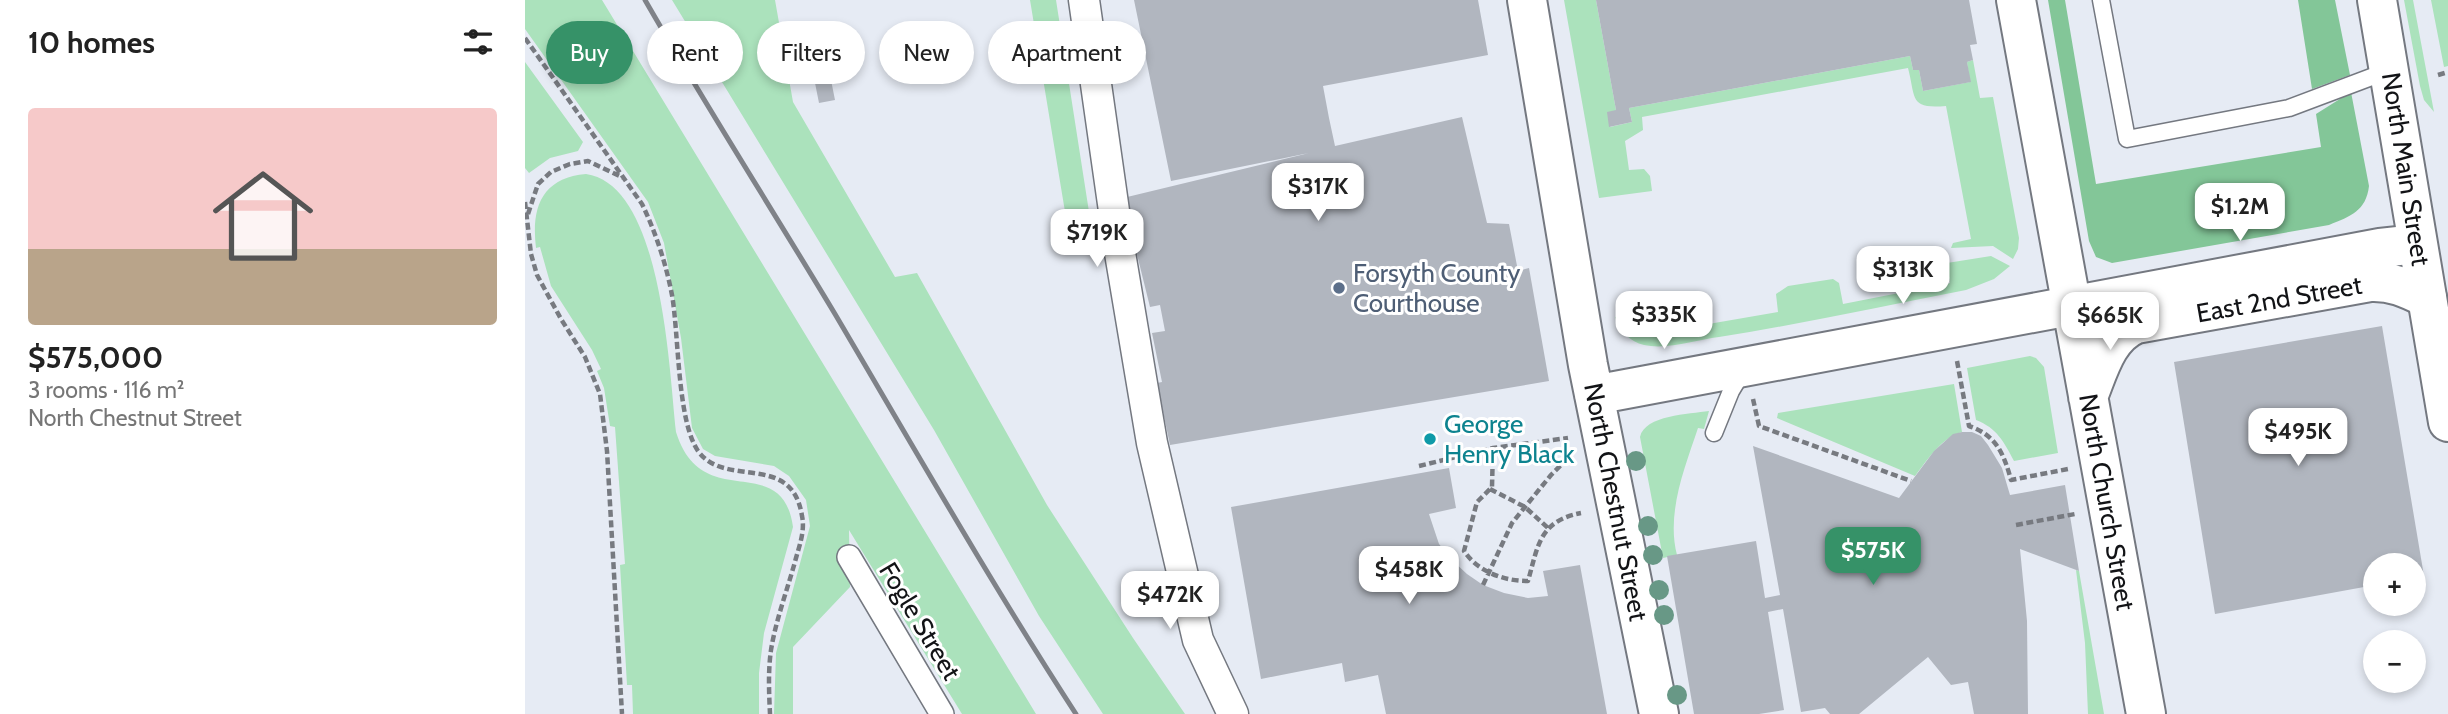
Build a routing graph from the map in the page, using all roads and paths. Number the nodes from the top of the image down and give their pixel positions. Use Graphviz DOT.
graph roads {
  1 [pos="1084,0"];
  2 [pos="1527,0"];
  3 [pos="2016,0"];
  4 [pos="2101,0"];
  5 [pos="2377,0"];
  6 [pos="525,38"];
  7 [pos="2390,70"];
  8 [pos="2448,72"];
  9 [pos="2438,75"];
  10 [pos="625,178"];
  11 [pos="525,202"];
  12 [pos="527,219"];
  13 [pos="2433,243"];
  14 [pos="2427,298"];
  15 [pos="2070,304"];
  16 [pos="1957,361"];
  17 [pos="1749,382"];
  18 [pos="1594,395"];
  19 [pos="2088,397"];
  20 [pos="2448,422"];
  21 [pos="1714,433"];
  22 [pos="1568,438"];
  23 [pos="1493,448"];
  24 [pos="1571,455"];
  25 [pos="1419,466"];
  26 [pos="2069,469"];
  27 [pos="1911,481"];
  28 [pos="1490,489"];
  29 [pos="1525,507"];
  30 [pos="1581,513"];
  31 [pos="2076,513"];
  32 [pos="2016,525"];
  33 [pos="1548,528"];
  34 [pos="849,557"];
  35 [pos="1489,572"];
  36 [pos="1483,585"];
  37 [pos="622,714"];
  38 [pos="769,714"];
  39 [pos="942,714"];
  40 [pos="1233,714"];
  41 [pos="1659,714"];
  42 [pos="2146,714"];
  1 -- 40 [label="street"];
  2 -- 18 [label="street, North Chestnut Street"];
  3 -- 15 [label="street, North Church Street"];
  4 -- 7 [label="lane"];
  5 -- 7 [label="street, North Main Street"];
  6 -- 10 [label="path"];
  7 -- 13 [label="street, North Main Street"];
  8 -- 9 [label="path"];
  10 -- 12 [label="path"];
  10 -- 38 [label="path"];
  11 -- 12 [label="path"];
  12 -- 37 [label="path"];
  13 -- 14 [label="street, North Main Street"];
  13 -- 15 [label="street, East 2nd Street"];
  14 -- 19 [label="street, East 2nd Street"];
  14 -- 20 [label="street, North Main Street"];
  15 -- 17 [label="street, East 2nd Street"];
  15 -- 19 [label="street, North Church Street"];
  16 -- 26 [label="path"];
  17 -- 18 [label="street, East 2nd Street"];
  17 -- 21 [label="lane"];
  17 -- 27 [label="path"];
  18 -- 41 [label="street, North Chestnut Street"];
  19 -- 42 [label="street, North Church Street"];
  22 -- 23 [label="path"];
  23 -- 25 [label="path"];
  23 -- 28 [label="path"];
  24 -- 29 [label="path"];
  28 -- 29 [label="path"];
  28 -- 35 [label="path"];
  29 -- 33 [label="path"];
  29 -- 35 [label="path"];
  30 -- 33 [label="path"];
  31 -- 32 [label="path"];
  33 -- 35 [label="path"];
  34 -- 39 [label="street, Fogle Street"];
  35 -- 36 [label="path"];
}
